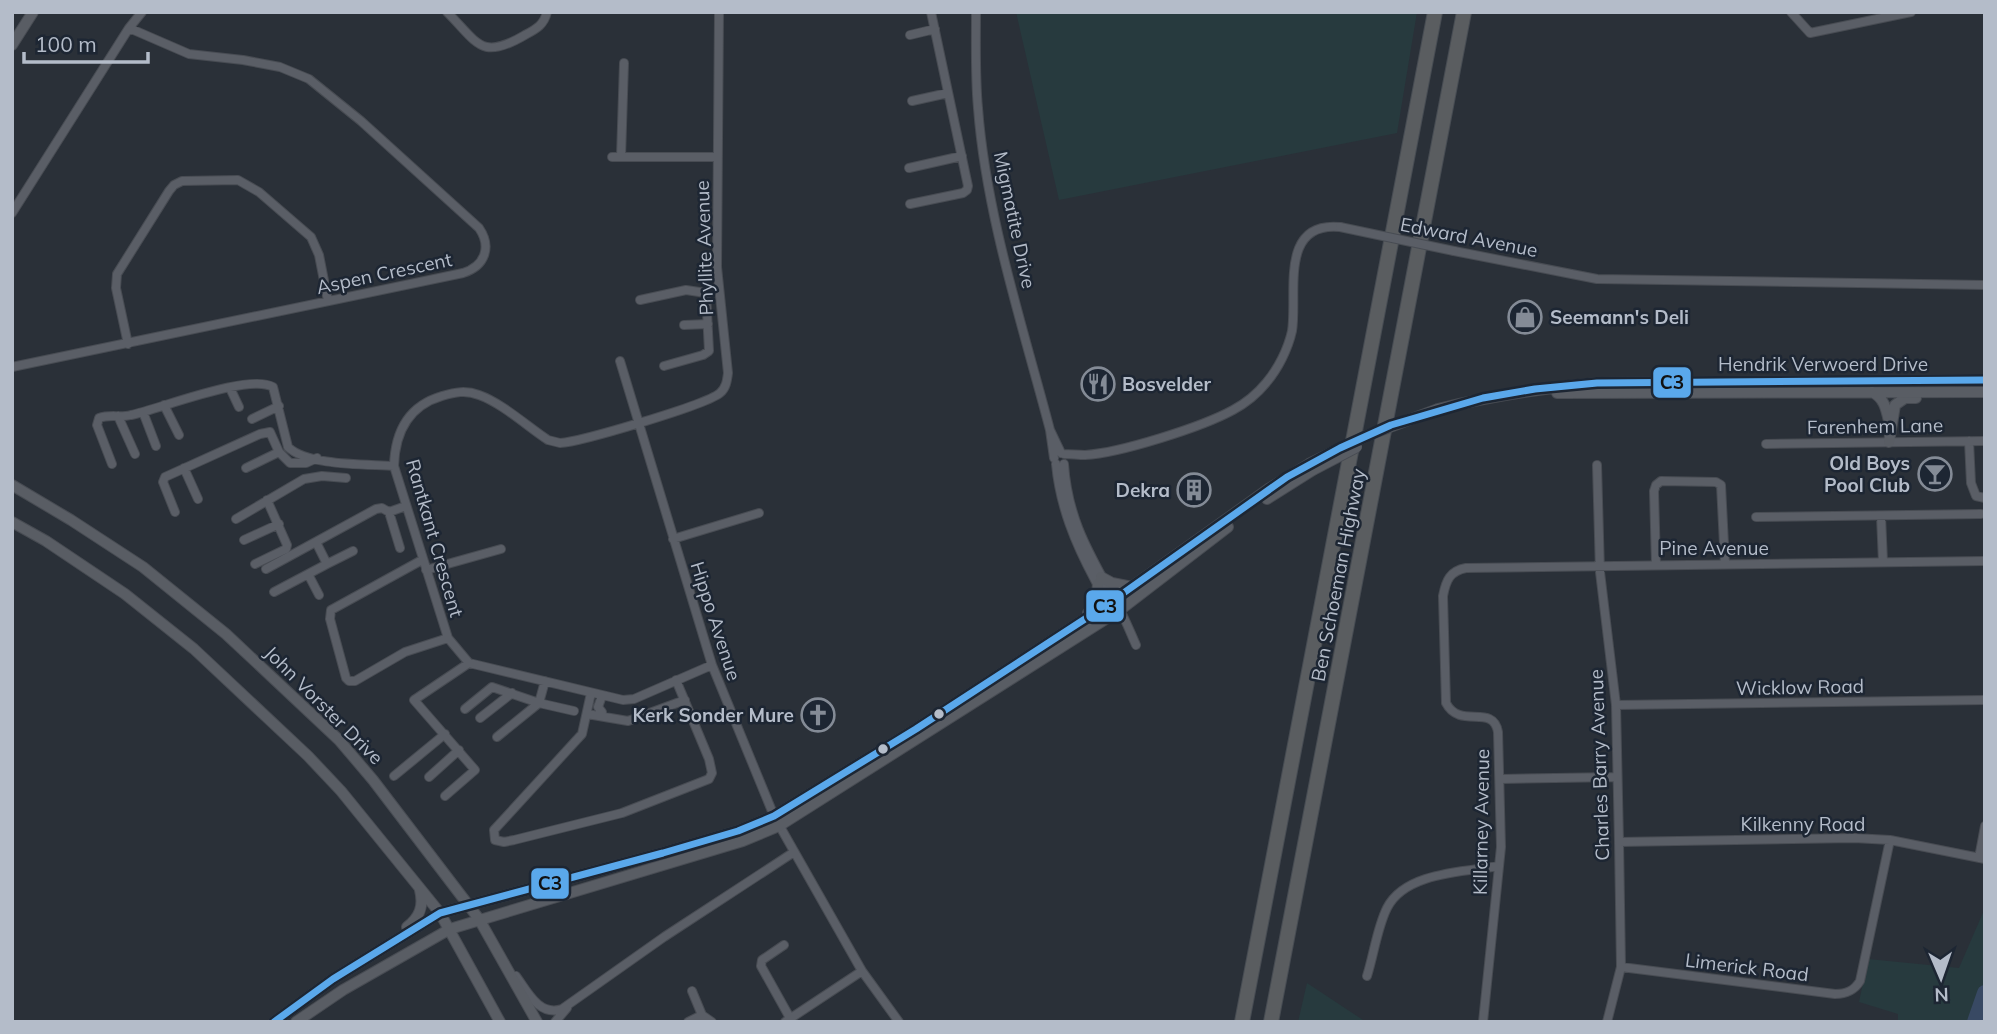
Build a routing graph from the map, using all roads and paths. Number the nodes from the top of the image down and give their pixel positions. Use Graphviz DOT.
graph roads {
  1 [pos="33,12"];
  2 [pos="142,12"];
  3 [pos="447,12"];
  4 [pos="547,12"];
  5 [pos="719,12"];
  6 [pos="931,12"];
  7 [pos="976,12"];
  8 [pos="1435,12"];
  9 [pos="1464,12"];
  10 [pos="1791,12"];
  11 [pos="1911,12"];
  12 [pos="129,28"];
  13 [pos="935,29"];
  14 [pos="911,35"];
  15 [pos="12,45"];
  16 [pos="624,63"];
  17 [pos="948,93"];
  18 [pos="912,101"];
  19 [pos="962,156"];
  20 [pos="612,157"];
  21 [pos="621,157"];
  22 [pos="718,157"];
  23 [pos="909,168"];
  24 [pos="910,204"];
  25 [pos="12,213"];
  26 [pos="1985,285"];
  27 [pos="719,297"];
  28 [pos="706,298"];
  29 [pos="640,300"];
  30 [pos="328,301"];
  31 [pos="708,324"];
  32 [pos="684,325"];
  33 [pos="128,344"];
  34 [pos="620,361"];
  35 [pos="664,366"];
  36 [pos="12,367"];
  37 [pos="1985,380"];
  38 [pos="230,388"];
  39 [pos="1871,391"];
  40 [pos="1985,392"];
  41 [pos="164,405"];
  42 [pos="279,406"];
  43 [pos="239,407"];
  44 [pos="143,412"];
  45 [pos="1440,412"];
  46 [pos="118,416"];
  47 [pos="252,419"];
  48 [pos="639,423"];
  49 [pos="1890,427"];
  50 [pos="179,435"];
  51 [pos="1969,441"];
  52 [pos="1985,441"];
  53 [pos="1889,442"];
  54 [pos="1766,444"];
  55 [pos="156,446"];
  56 [pos="279,452"];
  57 [pos="135,454"];
  58 [pos="321,459"];
  59 [pos="1061,459"];
  60 [pos="113,464"];
  61 [pos="1597,465"];
  62 [pos="394,466"];
  63 [pos="1311,467"];
  64 [pos="184,468"];
  65 [pos="246,468"];
  66 [pos="322,476"];
  67 [pos="346,478"];
  68 [pos="12,485"];
  69 [pos="1985,498"];
  70 [pos="198,499"];
  71 [pos="267,500"];
  72 [pos="406,506"];
  73 [pos="175,512"];
  74 [pos="389,512"];
  75 [pos="759,513"];
  76 [pos="1981,514"];
  77 [pos="1881,516"];
  78 [pos="1756,517"];
  79 [pos="236,519"];
  80 [pos="12,522"];
  81 [pos="279,524"];
  82 [pos="673,539"];
  83 [pos="244,540"];
  84 [pos="316,542"];
  85 [pos="400,548"];
  86 [pos="500,549"];
  87 [pos="353,551"];
  88 [pos="422,560"];
  89 [pos="1985,561"];
  90 [pos="1883,562"];
  91 [pos="255,564"];
  92 [pos="327,564"];
  93 [pos="1656,564"];
  94 [pos="1725,564"];
  95 [pos="1600,565"];
  96 [pos="266,569"];
  97 [pos="426,570"];
  98 [pos="308,574"];
  99 [pos="1447,579"];
  100 [pos="1100,581"];
  101 [pos="1132,587"];
  102 [pos="274,592"];
  103 [pos="319,595"];
  104 [pos="1111,601"];
  105 [pos="1118,612"];
  106 [pos="1082,620"];
  107 [pos="448,638"];
  108 [pos="1136,645"];
  109 [pos="469,663"];
  110 [pos="712,665"];
  111 [pos="676,680"];
  112 [pos="545,681"];
  113 [pos="512,693"];
  114 [pos="592,693"];
  115 [pos="602,696"];
  116 [pos="685,700"];
  117 [pos="1985,700"];
  118 [pos="539,703"];
  119 [pos="1616,705"];
  120 [pos="464,709"];
  121 [pos="574,711"];
  122 [pos="587,714"];
  123 [pos="601,716"];
  124 [pos="481,718"];
  125 [pos="445,734"];
  126 [pos="497,737"];
  127 [pos="459,750"];
  128 [pos="394,776"];
  129 [pos="429,777"];
  130 [pos="1616,777"];
  131 [pos="1501,779"];
  132 [pos="445,796"];
  133 [pos="777,821"];
  134 [pos="1985,826"];
  135 [pos="1889,840"];
  136 [pos="1619,842"];
  137 [pos="794,852"];
  138 [pos="1982,858"];
  139 [pos="1499,866"];
  140 [pos="421,890"];
  141 [pos="468,905"];
  142 [pos="440,913"];
  143 [pos="479,919"];
  144 [pos="450,929"];
  145 [pos="784,945"];
  146 [pos="496,949"];
  147 [pos="1621,967"];
  148 [pos="862,971"];
  149 [pos="345,972"];
  150 [pos="1367,976"];
  151 [pos="692,991"];
  152 [pos="571,1003"];
  153 [pos="702,1015"];
  154 [pos="788,1020"];
  155 [pos="274,1022"];
  156 [pos="296,1022"];
  157 [pos="500,1022"];
  158 [pos="537,1022"];
  159 [pos="555,1022"];
  160 [pos="688,1022"];
  161 [pos="712,1022"];
  162 [pos="900,1022"];
  163 [pos="1242,1022"];
  164 [pos="1271,1022"];
  165 [pos="1483,1022"];
  166 [pos="1607,1022"];
  1 -- 15 [label="main road"];
  2 -- 12 [label="street"];
  3 -- 4 [label="street"];
  5 -- 22 [label="street, Phyllite Avenue"];
  6 -- 13 [label="street"];
  7 -- 59 [label="street, Migmatite Drive"];
  8 -- 163 [label="highway, Ben Schoeman Highway"];
  9 -- 164 [label="highway, Ben Schoeman Highway"];
  10 -- 11 [label="street"];
  12 -- 25 [label="street"];
  12 -- 30 [label="street, Aspen Crescent"];
  13 -- 14 [label="street"];
  13 -- 17 [label="street"];
  16 -- 21 [label="street"];
  17 -- 18 [label="street"];
  17 -- 19 [label="street"];
  19 -- 23 [label="street"];
  19 -- 24 [label="street"];
  20 -- 21 [label="street"];
  21 -- 22 [label="street"];
  22 -- 27 [label="street, Phyllite Avenue"];
  26 -- 59 [label="street, Edward Avenue, bridge"];
  27 -- 28 [label="street"];
  27 -- 48 [label="street, Phyllite Avenue"];
  28 -- 29 [label="street"];
  28 -- 31 [label="street"];
  30 -- 33 [label="street, Aspen Crescent"];
  30 -- 33 [label="street"];
  31 -- 32 [label="street"];
  31 -- 35 [label="street"];
  33 -- 36 [label="street, Aspen Crescent"];
  34 -- 48 [label="street, Hippo Avenue"];
  37 -- 45 [label="main road, Hendrik Verwoerd Drive"];
  38 -- 41 [label="street"];
  38 -- 42 [label="street"];
  38 -- 43 [label="street"];
  39 -- 40 [label="main road, Hendrik Verwoerd Drive"];
  39 -- 45 [label="main road, Hendrik Verwoerd Drive"];
  39 -- 49 [label="main road"];
  40 -- 49 [label="main road"];
  41 -- 44 [label="street"];
  41 -- 50 [label="street"];
  42 -- 47 [label="street"];
  42 -- 58 [label="street"];
  44 -- 46 [label="street"];
  44 -- 55 [label="street"];
  45 -- 63 [label="main road, Hendrik Verwoerd Drive, bridge"];
  46 -- 57 [label="street"];
  46 -- 60 [label="street"];
  48 -- 62 [label="street, Rantkant Crescent"];
  48 -- 82 [label="street, Hippo Avenue"];
  49 -- 53 [label="main road"];
  51 -- 52 [label="street, Farenhem Lane"];
  51 -- 53 [label="street, Farenhem Lane"];
  51 -- 69 [label="street"];
  53 -- 54 [label="street, Farenhem Lane"];
  56 -- 58 [label="street"];
  56 -- 64 [label="street"];
  56 -- 65 [label="street"];
  58 -- 62 [label="street"];
  58 -- 66 [label="street"];
  59 -- 100 [label="street, Migmatite Drive"];
  61 -- 95 [label="street, Charles Barry Avenue"];
  62 -- 72 [label="street, Rantkant Crescent"];
  63 -- 101 [label="main road, Hendrik Verwoerd Drive"];
  63 -- 105 [label="main road, Hendrik Verwoerd Drive"];
  64 -- 70 [label="street"];
  64 -- 73 [label="street"];
  66 -- 67 [label="street"];
  66 -- 71 [label="street"];
  68 -- 141 [label="main road, John Vorster Drive"];
  71 -- 79 [label="street"];
  71 -- 81 [label="street"];
  72 -- 74 [label="street"];
  72 -- 88 [label="street, Rantkant Crescent"];
  74 -- 84 [label="street"];
  74 -- 85 [label="street"];
  75 -- 82 [label="street"];
  76 -- 77 [label="street"];
  77 -- 78 [label="street"];
  77 -- 90 [label="street"];
  80 -- 140 [label="main road"];
  81 -- 83 [label="street"];
  81 -- 91 [label="street"];
  82 -- 110 [label="street, Hippo Avenue"];
  84 -- 92 [label="street"];
  84 -- 96 [label="street"];
  86 -- 97 [label="street"];
  87 -- 92 [label="street"];
  88 -- 97 [label="street, Rantkant Crescent"];
  88 -- 107 [label="street"];
  89 -- 90 [label="street, Pine Avenue"];
  90 -- 94 [label="street, Pine Avenue"];
  92 -- 98 [label="street"];
  93 -- 94 [label="street, Pine Avenue"];
  93 -- 94 [label="street"];
  93 -- 95 [label="street, Pine Avenue"];
  95 -- 99 [label="street, Pine Avenue"];
  95 -- 119 [label="street, Charles Barry Avenue"];
  97 -- 107 [label="street, Rantkant Crescent"];
  98 -- 102 [label="street"];
  98 -- 103 [label="street"];
  99 -- 131 [label="street, Killarney Avenue"];
  100 -- 101 [label="main road"];
  100 -- 104 [label="street, Migmatite Drive"];
  100 -- 106 [label="main road"];
  101 -- 104 [label="main road, Hendrik Verwoerd Drive"];
  104 -- 105 [label="street, Migmatite Drive"];
  104 -- 106 [label="main road, Hendrik Verwoerd Drive"];
  105 -- 108 [label="street, Migmatite Drive"];
  105 -- 133 [label="main road, Hendrik Verwoerd Drive"];
  106 -- 133 [label="main road, Hendrik Verwoerd Drive"];
  107 -- 109 [label="street, Rantkant Crescent"];
  109 -- 112 [label="street"];
  109 -- 125 [label="street"];
  110 -- 111 [label="street"];
  110 -- 133 [label="street, Hippo Avenue"];
  111 -- 115 [label="street"];
  111 -- 116 [label="street"];
  112 -- 114 [label="street"];
  112 -- 118 [label="street"];
  113 -- 118 [label="street"];
  113 -- 120 [label="street"];
  113 -- 124 [label="street"];
  114 -- 115 [label="street"];
  114 -- 122 [label="street"];
  115 -- 123 [label="street"];
  116 -- 122 [label="street"];
  116 -- 123 [label="street"];
  117 -- 119 [label="street, Wicklow Road"];
  118 -- 121 [label="street"];
  118 -- 126 [label="street"];
  119 -- 130 [label="street, Charles Barry Avenue"];
  122 -- 123 [label="street"];
  125 -- 127 [label="street"];
  125 -- 128 [label="street"];
  127 -- 129 [label="street"];
  127 -- 132 [label="street"];
  130 -- 131 [label="street"];
  130 -- 136 [label="street, Charles Barry Avenue"];
  131 -- 139 [label="street, Killarney Avenue"];
  133 -- 137 [label="street, Hippo Avenue"];
  133 -- 141 [label="main road, Hendrik Verwoerd Drive"];
  133 -- 143 [label="main road, Hendrik Verwoerd Drive"];
  134 -- 138 [label="street"];
  135 -- 136 [label="street, Kilkenny Road"];
  135 -- 138 [label="street, Kilkenny Road"];
  135 -- 147 [label="street, Limerick Road"];
  136 -- 147 [label="street, Charles Barry Avenue"];
  137 -- 148 [label="street, Hippo Avenue"];
  137 -- 152 [label="street"];
  139 -- 150 [label="street"];
  139 -- 165 [label="street, Killarney Avenue"];
  140 -- 142 [label="main road"];
  140 -- 149 [label="main road"];
  141 -- 142 [label="main road, Hendrik Verwoerd Drive"];
  141 -- 143 [label="main road, John Vorster Drive"];
  142 -- 144 [label="main road"];
  142 -- 149 [label="main road, Hendrik Verwoerd Drive"];
  143 -- 144 [label="main road, Hendrik Verwoerd Drive"];
  143 -- 146 [label="main road, John Vorster Drive"];
  144 -- 156 [label="main road, Hendrik Verwoerd Drive"];
  144 -- 157 [label="main road"];
  145 -- 154 [label="street"];
  146 -- 152 [label="street"];
  146 -- 158 [label="main road, John Vorster Drive"];
  147 -- 166 [label="street, Charles Barry Avenue"];
  148 -- 154 [label="street"];
  148 -- 162 [label="street, Hippo Avenue"];
  149 -- 155 [label="main road, Hendrik Verwoerd Drive"];
  151 -- 153 [label="street"];
  152 -- 159 [label="street"];
  153 -- 160 [label="street"];
  153 -- 161 [label="street"];
}
